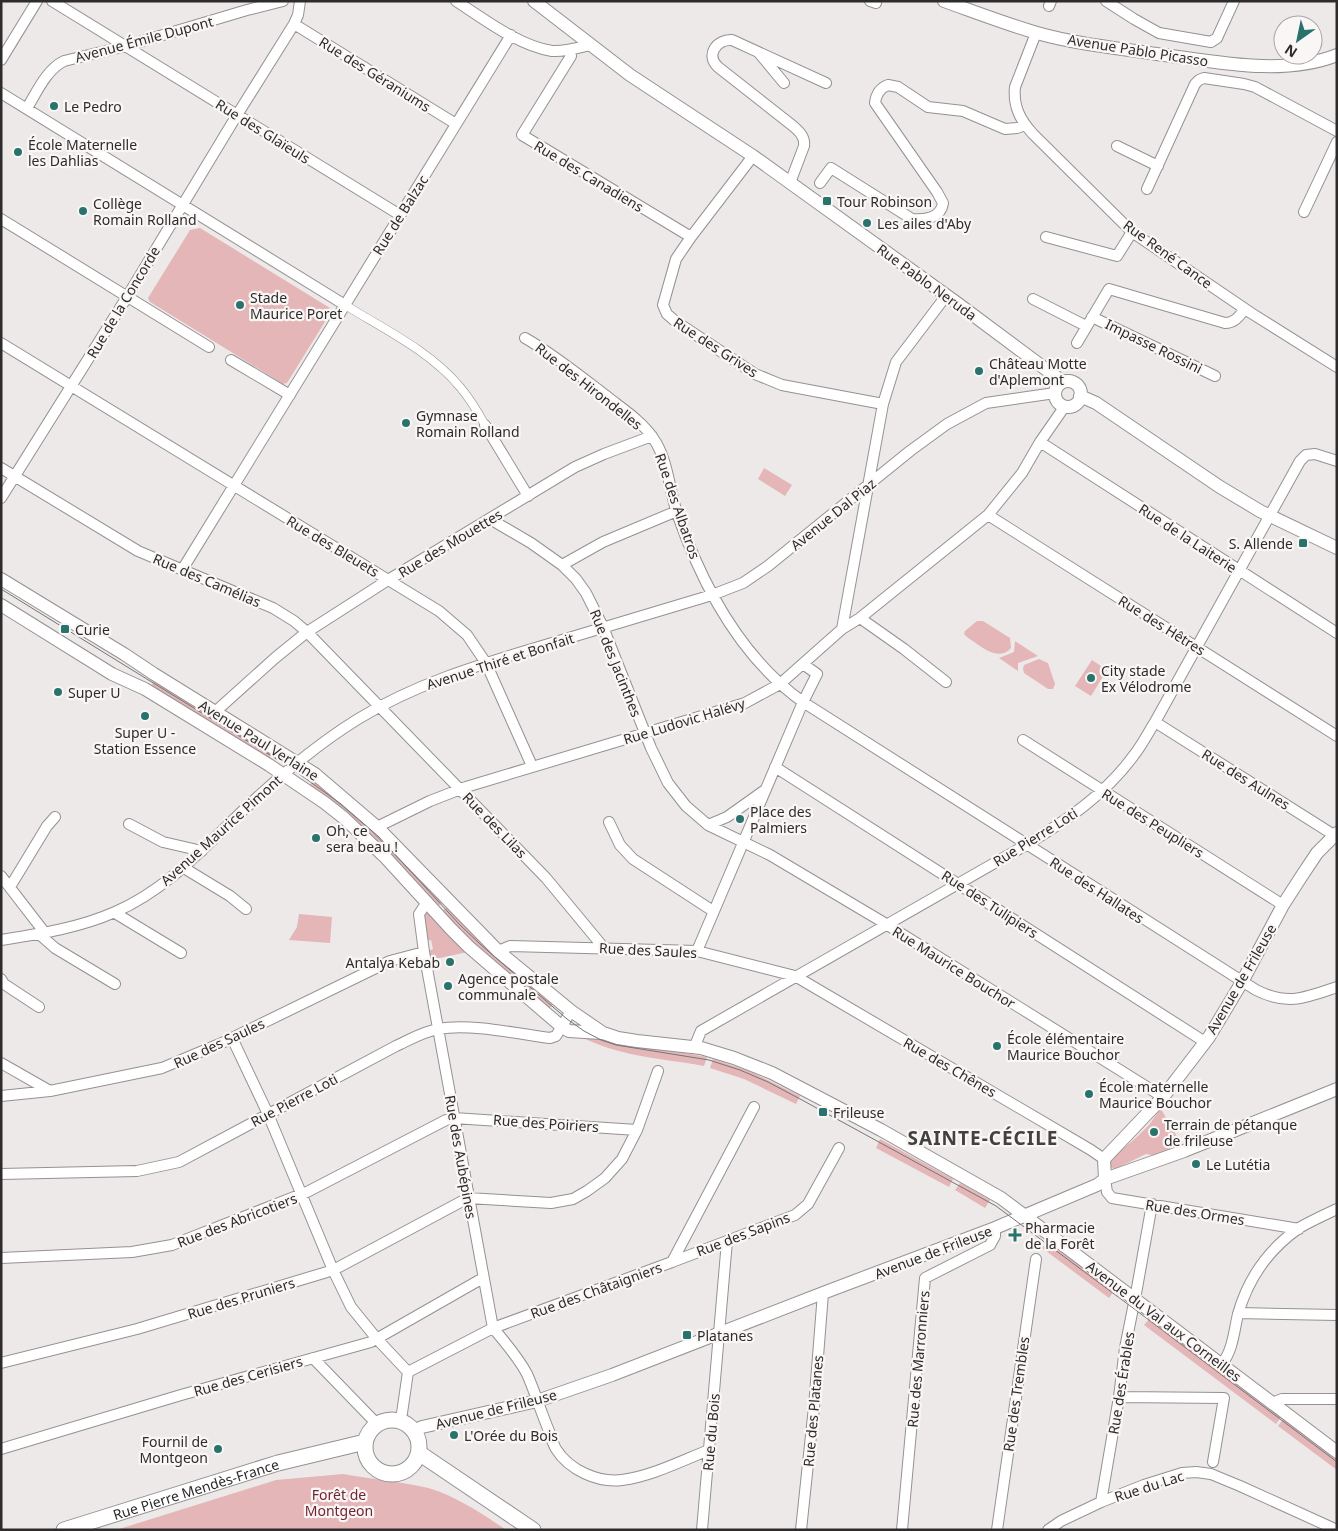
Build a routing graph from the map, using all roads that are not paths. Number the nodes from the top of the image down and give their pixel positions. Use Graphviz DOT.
graph roads {
  1 [pos="38,1"];
  2 [pos="52,1"];
  3 [pos="283,1"];
  4 [pos="300,1"];
  5 [pos="456,1"];
  6 [pos="944,1"];
  7 [pos="1106,1"];
  8 [pos="1234,1"];
  9 [pos="539,3"];
  10 [pos="245,6"];
  11 [pos="294,24"];
  12 [pos="1036,32"];
  13 [pos="511,35"];
  14 [pos="590,45"];
  15 [pos="126,46"];
  16 [pos="569,50"];
  17 [pos="757,51"];
  18 [pos="1335,55"];
  19 [pos="1,60"];
  20 [pos="784,83"];
  21 [pos="826,83"];
  22 [pos="1,93"];
  23 [pos="27,108"];
  24 [pos="237,115"];
  25 [pos="456,124"];
  26 [pos="1025,125"];
  27 [pos="1337,131"];
  28 [pos="1337,142"];
  29 [pos="1117,146"];
  30 [pos="753,156"];
  31 [pos="1158,166"];
  32 [pos="790,183"];
  33 [pos="820,183"];
  34 [pos="1147,189"];
  35 [pos="182,204"];
  36 [pos="1304,212"];
  37 [pos="400,215"];
  38 [pos="1,219"];
  39 [pos="1132,232"];
  40 [pos="691,237"];
  41 [pos="1046,237"];
  42 [pos="946,296"];
  43 [pos="127,297"];
  44 [pos="1033,299"];
  45 [pos="345,305"];
  46 [pos="1245,309"];
  47 [pos="1092,317"];
  48 [pos="1086,326"];
  49 [pos="525,338"];
  50 [pos="1,343"];
  51 [pos="1077,343"];
  52 [pos="209,347"];
  53 [pos="231,360"];
  54 [pos="1337,367"];
  55 [pos="1215,376"];
  56 [pos="71,386"];
  57 [pos="1059,387"];
  58 [pos="290,395"];
  59 [pos="1080,396"];
  60 [pos="883,404"];
  61 [pos="1065,406"];
  62 [pos="486,425"];
  63 [pos="652,436"];
  64 [pos="1040,442"];
  65 [pos="1337,460"];
  66 [pos="1,468"];
  67 [pos="15,476"];
  68 [pos="869,485"];
  69 [pos="234,486"];
  70 [pos="528,496"];
  71 [pos="1,498"];
  72 [pos="677,511"];
  73 [pos="988,515"];
  74 [pos="1270,515"];
  75 [pos="490,519"];
  76 [pos="1337,548"];
  77 [pos="562,565"];
  78 [pos="182,570"];
  79 [pos="1239,570"];
  80 [pos="1,579"];
  81 [pos="388,580"];
  82 [pos="712,595"];
  83 [pos="1,606"];
  84 [pos="860,618"];
  85 [pos="603,627"];
  86 [pos="842,628"];
  87 [pos="307,632"];
  88 [pos="1337,633"];
  89 [pos="1196,647"];
  90 [pos="486,663"];
  91 [pos="804,664"];
  92 [pos="946,682"];
  93 [pos="780,684"];
  94 [pos="792,695"];
  95 [pos="803,702"];
  96 [pos="380,707"];
  97 [pos="215,712"];
  98 [pos="1155,722"];
  99 [pos="645,733"];
  100 [pos="1337,736"];
  101 [pos="1023,740"];
  102 [pos="298,762"];
  103 [pos="532,766"];
  104 [pos="775,766"];
  105 [pos="283,774"];
  106 [pos="460,789"];
  107 [pos="765,789"];
  108 [pos="1102,791"];
  109 [pos="55,817"];
  110 [pos="609,822"];
  111 [pos="129,824"];
  112 [pos="708,825"];
  113 [pos="377,827"];
  114 [pos="1336,835"];
  115 [pos="744,842"];
  116 [pos="1026,844"];
  117 [pos="202,851"];
  118 [pos="184,868"];
  119 [pos="1,876"];
  120 [pos="958,883"];
  121 [pos="10,887"];
  122 [pos="426,902"];
  123 [pos="1283,905"];
  124 [pos="246,909"];
  125 [pos="713,911"];
  126 [pos="114,913"];
  127 [pos="887,925"];
  128 [pos="42,933"];
  129 [pos="1,940"];
  130 [pos="604,948"];
  131 [pos="498,951"];
  132 [pos="697,951"];
  133 [pos="424,952"];
  134 [pos="181,954"];
  135 [pos="795,976"];
  136 [pos="1,979"];
  137 [pos="1242,982"];
  138 [pos="115,984"];
  139 [pos="1337,987"];
  140 [pos="39,1007"];
  141 [pos="571,1011"];
  142 [pos="562,1028"];
  143 [pos="438,1029"];
  144 [pos="603,1033"];
  145 [pos="232,1038"];
  146 [pos="1205,1042"];
  147 [pos="694,1048"];
  148 [pos="1,1063"];
  149 [pos="658,1071"];
  150 [pos="1337,1089"];
  151 [pos="50,1091"];
  152 [pos="1,1096"];
  153 [pos="1163,1097"];
  154 [pos="754,1107"];
  155 [pos="268,1114"];
  156 [pos="454,1118"];
  157 [pos="637,1130"];
  158 [pos="839,1148"];
  159 [pos="1104,1158"];
  160 [pos="1,1174"];
  161 [pos="1105,1179"];
  162 [pos="302,1194"];
  163 [pos="468,1198"];
  164 [pos="1152,1204"];
  165 [pos="1337,1209"];
  166 [pos="1024,1216"];
  167 [pos="995,1228"];
  168 [pos="1299,1229"];
  169 [pos="727,1241"];
  170 [pos="1,1258"];
  171 [pos="1036,1259"];
  172 [pos="672,1262"];
  173 [pos="333,1270"];
  174 [pos="482,1278"];
  175 [pos="823,1293"];
  176 [pos="1135,1299"];
  177 [pos="1239,1313"];
  178 [pos="1337,1314"];
  179 [pos="492,1328"];
  180 [pos="719,1333"];
  181 [pos="377,1339"];
  182 [pos="313,1358"];
  183 [pos="1,1363"];
  184 [pos="1221,1364"];
  185 [pos="408,1372"];
  186 [pos="1119,1397"];
  187 [pos="1337,1399"];
  188 [pos="537,1401"];
  189 [pos="1274,1404"];
  190 [pos="399,1421"];
  191 [pos="377,1424"];
  192 [pos="414,1431"];
  193 [pos="364,1442"];
  194 [pos="1,1449"];
  195 [pos="709,1450"];
  196 [pos="328,1452"];
  197 [pos="1337,1452"];
  198 [pos="419,1453"];
  199 [pos="367,1459"];
  200 [pos="1213,1462"];
  201 [pos="1101,1502"];
  202 [pos="64,1530"];
  203 [pos="533,1530"];
  204 [pos="702,1530"];
  205 [pos="801,1530"];
  206 [pos="902,1530"];
  207 [pos="997,1530"];
  208 [pos="1048,1530"];
  209 [pos="1337,1530"];
  1 -- 19 [label="street"];
  2 -- 15 [label="street, Rue des Glaïeuls"];
  3 -- 10 [label="street, Avenue Émile Dupont"];
  4 -- 11 [label="street, Rue de la Concorde"];
  5 -- 13 [label="street"];
  6 -- 12 [label="street, Avenue Pablo Picasso"];
  7 -- 8 [label="street"];
  9 -- 14 [label="street, Rue Pablo Neruda"];
  10 -- 15 [label="street, Avenue Émile Dupont"];
  11 -- 24 [label="street, Rue de la Concorde"];
  11 -- 25 [label="street, Rue des Géraniums"];
  12 -- 18 [label="street, Avenue Pablo Picasso"];
  12 -- 26 [label="street, Rue René Cance"];
  13 -- 16 [label="street"];
  13 -- 25 [label="street, Rue de Balzac"];
  14 -- 16 [label="street"];
  14 -- 30 [label="street, Rue Pablo Neruda"];
  15 -- 23 [label="street, Avenue Émile Dupont"];
  15 -- 24 [label="street, Rue des Glaïeuls"];
  16 -- 40 [label="street, Rue des Canadiens"];
  17 -- 20 [label="street"];
  17 -- 21 [label="street"];
  17 -- 32 [label="street"];
  22 -- 23 [label="street"];
  23 -- 35 [label="street"];
  24 -- 35 [label="street, Rue de la Concorde"];
  24 -- 37 [label="street, Rue des Glaïeuls"];
  25 -- 37 [label="street, Rue de Balzac"];
  26 -- 33 [label="street"];
  26 -- 39 [label="street, Rue René Cance"];
  27 -- 31 [label="street"];
  28 -- 36 [label="street"];
  29 -- 31 [label="street"];
  30 -- 32 [label="street, Rue Pablo Neruda"];
  30 -- 40 [label="street"];
  31 -- 34 [label="street"];
  32 -- 42 [label="street, Rue Pablo Neruda"];
  35 -- 43 [label="street, Rue de la Concorde"];
  35 -- 45 [label="street"];
  37 -- 45 [label="street, Rue de Balzac"];
  38 -- 43 [label="street"];
  39 -- 41 [label="street"];
  39 -- 46 [label="street, Rue René Cance"];
  40 -- 60 [label="street, Rue des Grives"];
  42 -- 57 [label="street, Rue Pablo Neruda"];
  42 -- 60 [label="street"];
  43 -- 52 [label="street"];
  43 -- 56 [label="street, Rue de la Concorde"];
  44 -- 48 [label="street, Impasse Rossini"];
  45 -- 58 [label="street, Rue de Balzac"];
  45 -- 62 [label="street"];
  46 -- 47 [label="street"];
  46 -- 54 [label="street, Rue René Cance"];
  47 -- 48 [label="street"];
  47 -- 55 [label="street, Impasse Rossini"];
  48 -- 51 [label="street"];
  49 -- 63 [label="street, Rue des Hirondelles"];
  50 -- 56 [label="street, Rue des Bleuets"];
  53 -- 58 [label="street"];
  56 -- 67 [label="street, Rue de la Concorde"];
  56 -- 69 [label="street, Rue des Bleuets"];
  57 -- 59 [label="street"];
  57 -- 61 [label="street"];
  57 -- 68 [label="street, Avenue Dal Piaz"];
  58 -- 69 [label="street, Rue de Balzac"];
  59 -- 61 [label="street"];
  59 -- 74 [label="street"];
  60 -- 68 [label="street"];
  61 -- 64 [label="street, Rue Ludovic Halévy"];
  62 -- 70 [label="street"];
  63 -- 70 [label="street, Rue des Mouettes"];
  63 -- 72 [label="street, Rue des Albatros"];
  64 -- 73 [label="street, Rue Ludovic Halévy"];
  64 -- 79 [label="street, Rue de la Laiterie"];
  65 -- 74 [label="street"];
  66 -- 67 [label="street, Rue des Camélias"];
  67 -- 71 [label="street, Rue de la Concorde"];
  67 -- 78 [label="street, Rue des Camélias"];
  68 -- 82 [label="street, Avenue Dal Piaz"];
  68 -- 86 [label="street"];
  69 -- 78 [label="street, Rue de Balzac"];
  69 -- 81 [label="street, Rue des Bleuets"];
  70 -- 75 [label="street, Rue des Mouettes"];
  72 -- 77 [label="street"];
  72 -- 82 [label="street, Rue des Albatros"];
  73 -- 84 [label="street, Rue Ludovic Halévy"];
  73 -- 89 [label="street, Rue des Hêtres"];
  74 -- 76 [label="street"];
  74 -- 79 [label="street, Rue Pierre Loti"];
  75 -- 77 [label="street, Rue des Jacinthes"];
  75 -- 81 [label="street, Rue des Mouettes"];
  77 -- 85 [label="street, Rue des Jacinthes"];
  78 -- 87 [label="street, Rue des Camélias"];
  79 -- 88 [label="street, Rue de la Laiterie"];
  79 -- 89 [label="street, Rue Pierre Loti"];
  80 -- 97 [label="street, Avenue Paul Verlaine"];
  81 -- 87 [label="street, Rue des Mouettes"];
  81 -- 90 [label="street, Rue des Bleuets"];
  82 -- 85 [label="street, Avenue Dal Piaz"];
  82 -- 93 [label="street, Rue des Albatros"];
  83 -- 105 [label="street, Avenue Paul Verlaine"];
  84 -- 86 [label="street, Rue Ludovic Halévy"];
  84 -- 92 [label="street"];
  85 -- 90 [label="street, Avenue Thiré et Bonfait"];
  85 -- 99 [label="street, Rue des Jacinthes"];
  86 -- 91 [label="street, Rue Ludovic Halévy"];
  87 -- 96 [label="street, Rue des Camélias"];
  87 -- 97 [label="street, Rue des Mouettes"];
  89 -- 98 [label="street, Rue Pierre Loti"];
  89 -- 100 [label="street, Rue des Hêtres"];
  90 -- 96 [label="street, Avenue Thiré et Bonfait"];
  90 -- 103 [label="street, Rue des Bleuets"];
  91 -- 93 [label="street, Rue Ludovic Halévy"];
  91 -- 95 [label="street"];
  93 -- 94 [label="street, Rue des Albatros"];
  93 -- 99 [label="street, Rue Ludovic Halévy"];
  94 -- 95 [label="street, Rue des Hallates"];
  95 -- 104 [label="street"];
  95 -- 116 [label="street, Rue des Hallates"];
  96 -- 102 [label="street, Avenue Thiré et Bonfait"];
  96 -- 106 [label="street, Rue des Lilas"];
  97 -- 102 [label="street, Avenue Paul Verlaine"];
  98 -- 108 [label="street, Rue Pierre Loti"];
  98 -- 114 [label="street, Rue des Aulnes"];
  99 -- 103 [label="street, Rue Ludovic Halévy"];
  99 -- 112 [label="street, Rue des Jacinthes"];
  101 -- 108 [label="street, Rue des Peupliers"];
  102 -- 105 [label="street, Avenue Maurice Pimont"];
  102 -- 113 [label="street, Avenue Paul Verlaine"];
  103 -- 106 [label="street, Rue Ludovic Halévy"];
  104 -- 107 [label="street"];
  104 -- 120 [label="street, Rue des Tulipiers"];
  105 -- 117 [label="street, Avenue Maurice Pimont"];
  105 -- 122 [label="street, Avenue Paul Verlaine"];
  106 -- 113 [label="street, Rue Ludovic Halévy"];
  106 -- 130 [label="street, Rue des Lilas"];
  107 -- 112 [label="street"];
  107 -- 115 [label="street"];
  108 -- 116 [label="street, Rue Pierre Loti"];
  108 -- 123 [label="street, Rue des Peupliers"];
  109 -- 121 [label="street"];
  110 -- 125 [label="street"];
  111 -- 117 [label="street"];
  112 -- 115 [label="street, Rue des Jacinthes"];
  113 -- 131 [label="street, Avenue Paul Verlaine"];
  114 -- 123 [label="street, Avenue de Frileuse"];
  115 -- 125 [label="street"];
  115 -- 127 [label="street, Rue Maurice Bouchor"];
  116 -- 120 [label="street, Rue Pierre Loti"];
  116 -- 137 [label="street, Rue des Hallates"];
  117 -- 118 [label="street, Avenue Maurice Pimont"];
  118 -- 124 [label="street"];
  118 -- 126 [label="street, Avenue Maurice Pimont"];
  119 -- 121 [label="street"];
  120 -- 127 [label="street, Rue Pierre Loti"];
  120 -- 146 [label="street, Rue des Tulipiers"];
  121 -- 128 [label="street"];
  122 -- 133 [label="street, Rue des Aubépines"];
  122 -- 142 [label="street, Avenue Paul Verlaine"];
  123 -- 137 [label="street, Avenue de Frileuse"];
  125 -- 132 [label="street"];
  126 -- 128 [label="street, Avenue Maurice Pimont"];
  126 -- 134 [label="street"];
  127 -- 135 [label="street, Rue Pierre Loti"];
  127 -- 153 [label="street, Rue Maurice Bouchor"];
  128 -- 129 [label="street, Avenue Maurice Pimont"];
  128 -- 138 [label="street"];
  130 -- 131 [label="street, Rue des Saules"];
  130 -- 132 [label="street, Rue des Saules"];
  131 -- 141 [label="street, Avenue Paul Verlaine"];
  132 -- 135 [label="street, Rue des Saules"];
  133 -- 143 [label="street, Rue des Aubépines"];
  133 -- 145 [label="street, Rue des Saules"];
  135 -- 147 [label="street, Rue Pierre Loti"];
  135 -- 159 [label="street, Rue des Chênes"];
  136 -- 140 [label="street"];
  137 -- 139 [label="street, Rue des Hallates"];
  137 -- 146 [label="street, Avenue de Frileuse"];
  141 -- 142 [label="street"];
  141 -- 144 [label="street, Avenue Paul Verlaine"];
  142 -- 143 [label="street, Rue Pierre Loti"];
  142 -- 144 [label="street, Avenue Paul Verlaine"];
  143 -- 155 [label="street, Rue Pierre Loti"];
  143 -- 156 [label="street, Rue des Aubépines"];
  144 -- 147 [label="street, Avenue Paul Verlaine"];
  145 -- 151 [label="street, Rue des Saules"];
  145 -- 155 [label="street"];
  146 -- 153 [label="street, Avenue de Frileuse"];
  147 -- 166 [label="street, Avenue du Val aux Corneilles"];
  148 -- 151 [label="street"];
  149 -- 157 [label="street"];
  150 -- 161 [label="street, Avenue de Frileuse"];
  151 -- 152 [label="street, Rue des Saules"];
  153 -- 159 [label="street, Avenue de Frileuse"];
  154 -- 172 [label="street, Rue des Châtaigniers"];
  155 -- 160 [label="street, Rue Pierre Loti"];
  155 -- 162 [label="street"];
  156 -- 157 [label="street, Rue des Poiriers"];
  156 -- 162 [label="street, Rue des Abricotiers"];
  156 -- 163 [label="street, Rue des Aubépines"];
  157 -- 163 [label="street"];
  158 -- 169 [label="street, Rue des Sapins"];
  159 -- 161 [label="street"];
  161 -- 164 [label="street, Rue des Ormes"];
  161 -- 166 [label="street, Avenue de Frileuse"];
  162 -- 170 [label="street, Rue des Abricotiers"];
  162 -- 173 [label="street"];
  163 -- 173 [label="street, Rue des Pruniers"];
  163 -- 174 [label="street, Rue des Aubépines"];
  164 -- 168 [label="street, Rue des Ormes"];
  164 -- 176 [label="street, Rue des Érables"];
  165 -- 168 [label="street"];
  166 -- 167 [label="street, Avenue de Frileuse"];
  166 -- 176 [label="street, Avenue du Val aux Corneilles"];
  167 -- 175 [label="street, Avenue de Frileuse"];
  167 -- 206 [label="street, Rue des Marronniers"];
  168 -- 177 [label="street"];
  169 -- 172 [label="street, Rue des Sapins"];
  169 -- 180 [label="street, Rue du Bois"];
  171 -- 207 [label="street, Rue des Trembles"];
  172 -- 179 [label="street, Rue des Châtaigniers"];
  173 -- 181 [label="street"];
  173 -- 183 [label="street, Rue des Pruniers"];
  174 -- 179 [label="street, Rue des Aubépines"];
  174 -- 181 [label="street, Rue des Cerisiers"];
  175 -- 180 [label="street, Avenue de Frileuse"];
  175 -- 205 [label="street, Rue des Platanes"];
  176 -- 184 [label="street, Avenue du Val aux Corneilles"];
  176 -- 186 [label="street, Rue des Érables"];
  177 -- 178 [label="street"];
  177 -- 184 [label="street"];
  179 -- 185 [label="street, Rue des Châtaigniers"];
  179 -- 188 [label="street"];
  180 -- 188 [label="street, Avenue de Frileuse"];
  180 -- 195 [label="street, Rue du Bois"];
  181 -- 182 [label="street, Rue des Cerisiers"];
  181 -- 185 [label="street"];
  182 -- 191 [label="street"];
  182 -- 194 [label="street, Rue des Cerisiers"];
  184 -- 189 [label="street, Avenue du Val aux Corneilles"];
  185 -- 190 [label="street"];
  186 -- 200 [label="street"];
  186 -- 201 [label="street, Rue des Érables"];
  187 -- 189 [label="street"];
  188 -- 192 [label="street, Avenue de Frileuse"];
  188 -- 195 [label="street"];
  189 -- 197 [label="street, Avenue du Val aux Corneilles"];
  190 -- 191 [label="main road"];
  190 -- 192 [label="main road"];
  191 -- 193 [label="main road"];
  192 -- 198 [label="main road"];
  193 -- 196 [label="main road, Rue Pierre Mendès-France"];
  193 -- 199 [label="main road"];
  195 -- 204 [label="street, Rue du Bois"];
  196 -- 199 [label="main road, Rue Pierre Mendès-France"];
  196 -- 202 [label="main road, Rue Pierre Mendès-France"];
  198 -- 199 [label="main road"];
  198 -- 203 [label="main road"];
  201 -- 208 [label="street, Rue du Lac"];
  201 -- 209 [label="street, Rue du Lac"];
}
